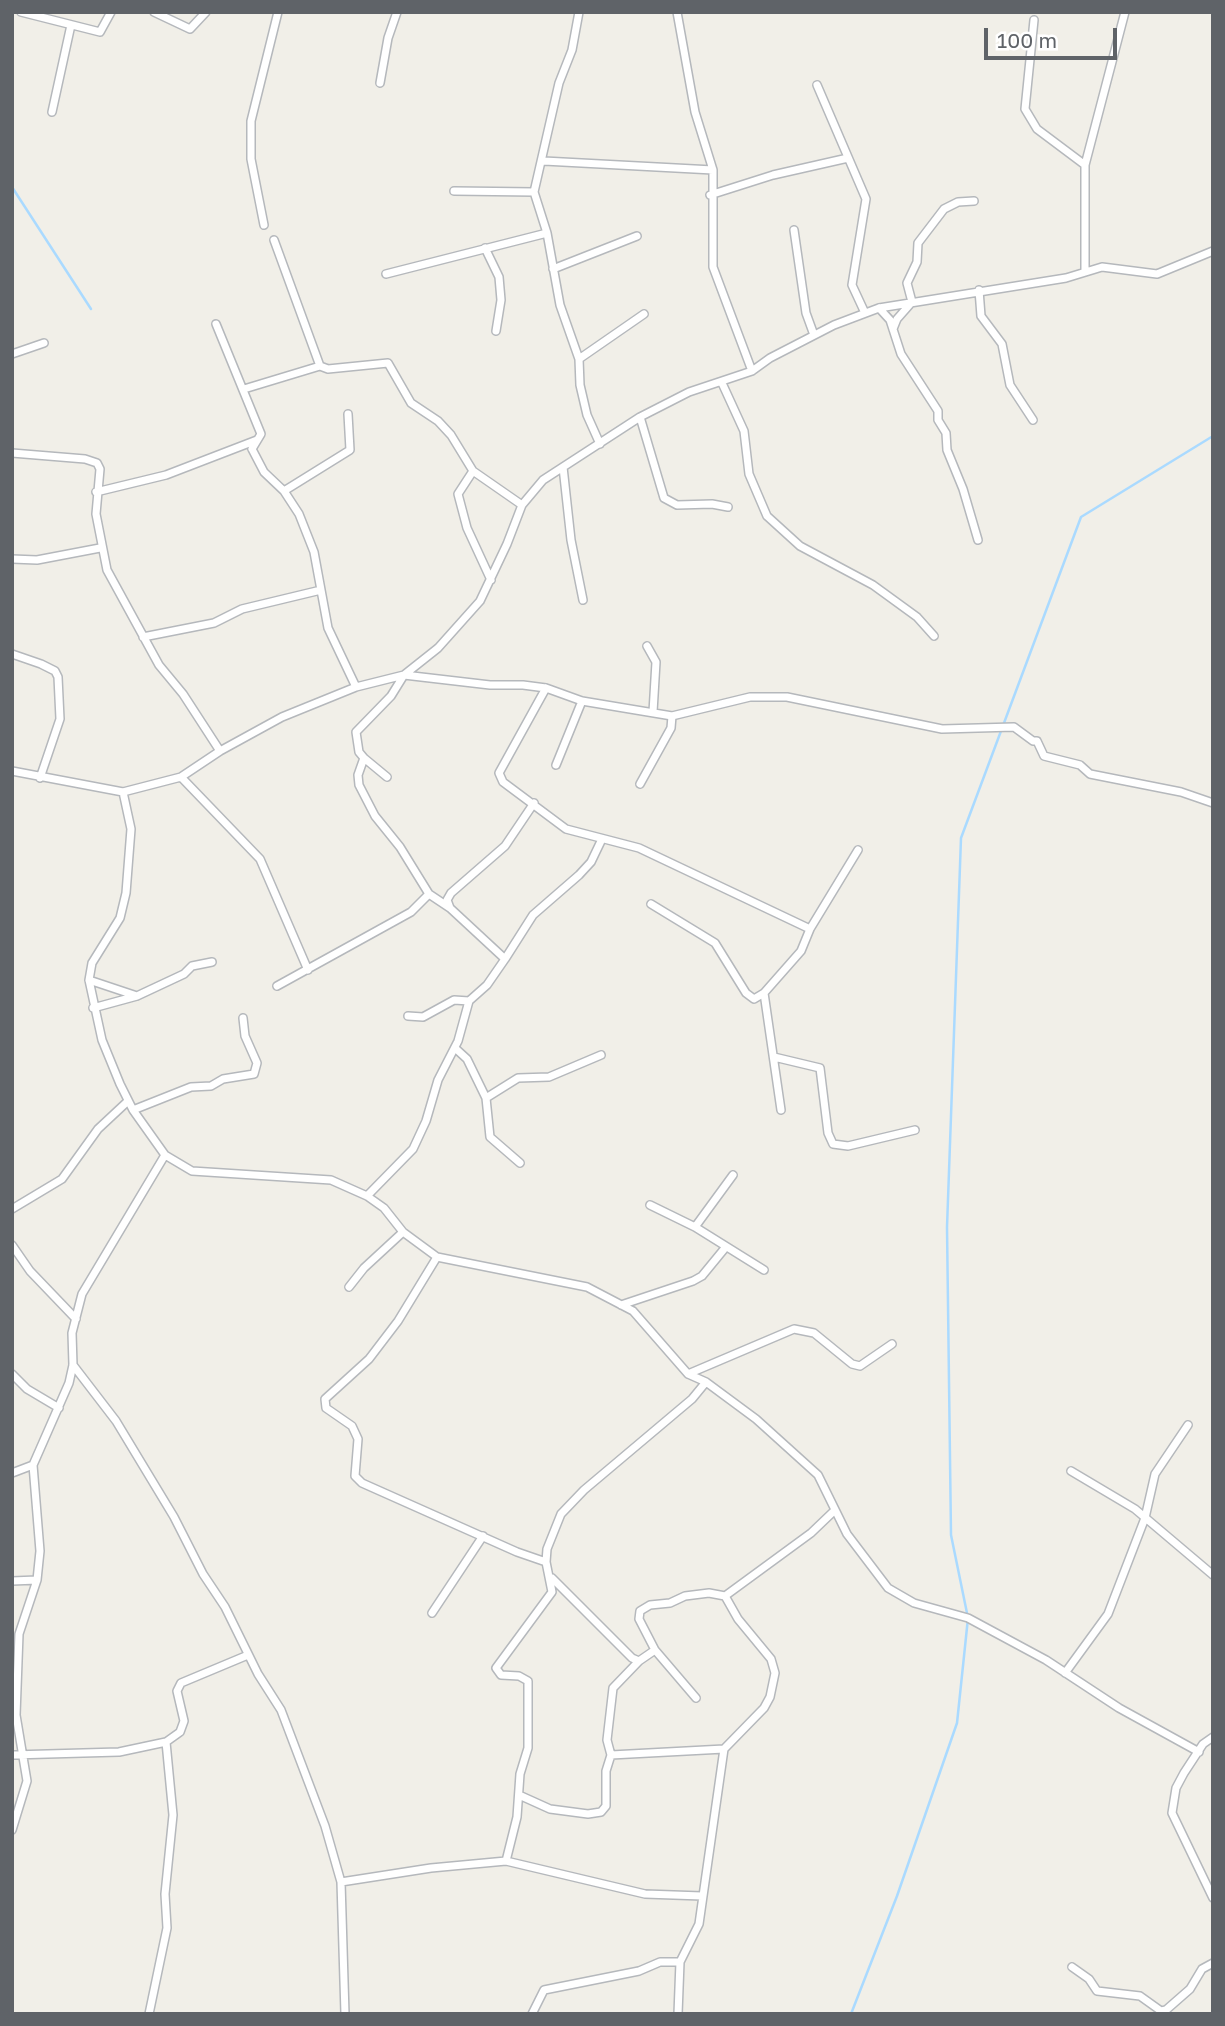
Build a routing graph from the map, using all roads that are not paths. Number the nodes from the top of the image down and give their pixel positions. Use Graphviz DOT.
graph roads {
  1 [pos="21,12"];
  2 [pos="111,12"];
  3 [pos="155,12"];
  4 [pos="206,12"];
  5 [pos="278,12"];
  6 [pos="397,12"];
  7 [pos="579,12"];
  8 [pos="677,12"];
  9 [pos="1125,12"];
  10 [pos="1034,20"];
  11 [pos="71,25"];
  12 [pos="380,83"];
  13 [pos="817,85"];
  14 [pos="52,111"];
  15 [pos="848,158"];
  16 [pos="544,161"];
  17 [pos="1085,165"];
  18 [pos="713,170"];
  19 [pos="454,191"];
  20 [pos="534,192"];
  21 [pos="710,195"];
  22 [pos="974,201"];
  23 [pos="264,225"];
  24 [pos="794,230"];
  25 [pos="547,233"];
  26 [pos="636,236"];
  27 [pos="274,240"];
  28 [pos="485,248"];
  29 [pos="1213,251"];
  30 [pos="553,269"];
  31 [pos="1085,272"];
  32 [pos="386,274"];
  33 [pos="979,290"];
  34 [pos="912,302"];
  35 [pos="879,307"];
  36 [pos="865,313"];
  37 [pos="644,314"];
  38 [pos="216,324"];
  39 [pos="893,330"];
  40 [pos="496,331"];
  41 [pos="814,335"];
  42 [pos="44,343"];
  43 [pos="12,354"];
  44 [pos="579,359"];
  45 [pos="320,366"];
  46 [pos="752,371"];
  47 [pos="722,383"];
  48 [pos="244,389"];
  49 [pos="348,414"];
  50 [pos="640,417"];
  51 [pos="1033,420"];
  52 [pos="600,444"];
  53 [pos="252,449"];
  54 [pos="12,453"];
  55 [pos="563,467"];
  56 [pos="473,471"];
  57 [pos="284,491"];
  58 [pos="96,492"];
  59 [pos="522,505"];
  60 [pos="728,507"];
  61 [pos="978,540"];
  62 [pos="100,548"];
  63 [pos="12,559"];
  64 [pos="491,580"];
  65 [pos="321,590"];
  66 [pos="583,600"];
  67 [pos="934,636"];
  68 [pos="143,637"];
  69 [pos="647,646"];
  70 [pos="12,654"];
  71 [pos="404,675"];
  72 [pos="356,687"];
  73 [pos="545,688"];
  74 [pos="582,701"];
  75 [pos="653,712"];
  76 [pos="672,716"];
  77 [pos="220,751"];
  78 [pos="364,758"];
  79 [pos="556,765"];
  80 [pos="12,771"];
  81 [pos="181,777"];
  82 [pos="387,777"];
  83 [pos="40,778"];
  84 [pos="640,784"];
  85 [pos="123,792"];
  86 [pos="534,803"];
  87 [pos="1213,803"];
  88 [pos="602,839"];
  89 [pos="858,850"];
  90 [pos="429,894"];
  91 [pos="651,904"];
  92 [pos="450,908"];
  93 [pos="810,929"];
  94 [pos="505,959"];
  95 [pos="212,962"];
  96 [pos="309,970"];
  97 [pos="89,980"];
  98 [pos="277,986"];
  99 [pos="764,993"];
  100 [pos="137,996"];
  101 [pos="469,1000"];
  102 [pos="93,1008"];
  103 [pos="408,1016"];
  104 [pos="243,1018"];
  105 [pos="455,1048"];
  106 [pos="601,1055"];
  107 [pos="774,1057"];
  108 [pos="486,1098"];
  109 [pos="128,1101"];
  110 [pos="133,1110"];
  111 [pos="781,1110"];
  112 [pos="915,1130"];
  113 [pos="165,1155"];
  114 [pos="520,1163"];
  115 [pos="733,1175"];
  116 [pos="367,1196"];
  117 [pos="650,1205"];
  118 [pos="12,1209"];
  119 [pos="695,1227"];
  120 [pos="403,1232"];
  121 [pos="12,1245"];
  122 [pos="726,1248"];
  123 [pos="437,1257"];
  124 [pos="764,1270"];
  125 [pos="349,1287"];
  126 [pos="621,1305"];
  127 [pos="76,1319"];
  128 [pos="892,1344"];
  129 [pos="73,1365"];
  130 [pos="12,1374"];
  131 [pos="688,1374"];
  132 [pos="706,1382"];
  133 [pos="58,1408"];
  134 [pos="1188,1424"];
  135 [pos="33,1465"];
  136 [pos="1071,1471"];
  137 [pos="12,1473"];
  138 [pos="834,1511"];
  139 [pos="1145,1518"];
  140 [pos="483,1536"];
  141 [pos="546,1562"];
  142 [pos="1213,1575"];
  143 [pos="551,1578"];
  144 [pos="37,1580"];
  145 [pos="12,1581"];
  146 [pos="725,1596"];
  147 [pos="432,1613"];
  148 [pos="655,1650"];
  149 [pos="248,1655"];
  150 [pos="639,1661"];
  151 [pos="1065,1673"];
  152 [pos="696,1698"];
  153 [pos="1213,1737"];
  154 [pos="166,1741"];
  155 [pos="724,1749"];
  156 [pos="1199,1752"];
  157 [pos="12,1755"];
  158 [pos="611,1755"];
  159 [pos="24,1757"];
  160 [pos="519,1795"];
  161 [pos="12,1830"];
  162 [pos="506,1861"];
  163 [pos="341,1882"];
  164 [pos="702,1896"];
  165 [pos="1213,1898"];
  166 [pos="680,1962"];
  167 [pos="1213,1963"];
  168 [pos="1072,1967"];
  169 [pos="149,2014"];
  170 [pos="345,2014"];
  171 [pos="532,2014"];
  172 [pos="678,2014"];
  1 -- 11 [label="street"];
  2 -- 11 [label="street"];
  3 -- 4 [label="street"];
  5 -- 23 [label="street"];
  6 -- 12 [label="street"];
  7 -- 16 [label="street"];
  8 -- 18 [label="street"];
  9 -- 17 [label="street"];
  10 -- 17 [label="street"];
  11 -- 14 [label="street"];
  13 -- 15 [label="street"];
  15 -- 21 [label="street"];
  15 -- 36 [label="street"];
  16 -- 18 [label="street"];
  16 -- 20 [label="street"];
  17 -- 31 [label="street"];
  18 -- 21 [label="street"];
  19 -- 20 [label="street"];
  20 -- 25 [label="street"];
  21 -- 46 [label="street"];
  22 -- 34 [label="street"];
  24 -- 41 [label="street"];
  25 -- 28 [label="street"];
  25 -- 30 [label="street"];
  26 -- 30 [label="street"];
  27 -- 45 [label="street"];
  28 -- 32 [label="street"];
  28 -- 40 [label="street"];
  29 -- 31 [label="street"];
  30 -- 44 [label="street"];
  31 -- 33 [label="street"];
  33 -- 34 [label="street"];
  33 -- 51 [label="street"];
  34 -- 35 [label="street"];
  34 -- 39 [label="street"];
  35 -- 36 [label="street"];
  35 -- 39 [label="street"];
  36 -- 41 [label="street"];
  37 -- 44 [label="street"];
  38 -- 48 [label="street"];
  39 -- 61 [label="street"];
  41 -- 46 [label="street"];
  42 -- 43 [label="street"];
  44 -- 52 [label="street"];
  45 -- 48 [label="street"];
  45 -- 56 [label="street"];
  46 -- 47 [label="street"];
  47 -- 50 [label="street"];
  47 -- 67 [label="street"];
  48 -- 53 [label="street"];
  49 -- 57 [label="street"];
  50 -- 52 [label="street"];
  50 -- 60 [label="street"];
  52 -- 55 [label="street"];
  53 -- 57 [label="street"];
  53 -- 58 [label="street"];
  54 -- 58 [label="street"];
  55 -- 59 [label="street"];
  55 -- 66 [label="street"];
  56 -- 59 [label="street"];
  56 -- 64 [label="street"];
  57 -- 65 [label="street"];
  58 -- 62 [label="street"];
  59 -- 64 [label="street"];
  62 -- 63 [label="street"];
  62 -- 68 [label="street"];
  64 -- 71 [label="street"];
  65 -- 68 [label="street"];
  65 -- 72 [label="street"];
  68 -- 77 [label="street"];
  69 -- 75 [label="street"];
  70 -- 83 [label="street"];
  71 -- 72 [label="street"];
  71 -- 73 [label="street"];
  71 -- 78 [label="street"];
  72 -- 77 [label="street"];
  73 -- 74 [label="street"];
  73 -- 86 [label="street"];
  74 -- 75 [label="street"];
  74 -- 79 [label="street"];
  75 -- 76 [label="street"];
  76 -- 84 [label="street"];
  76 -- 87 [label="street"];
  77 -- 81 [label="street"];
  78 -- 82 [label="street"];
  78 -- 90 [label="street"];
  80 -- 83 [label="street"];
  81 -- 85 [label="street"];
  81 -- 96 [label="street"];
  83 -- 85 [label="street"];
  85 -- 97 [label="street"];
  86 -- 88 [label="street"];
  86 -- 92 [label="street"];
  88 -- 93 [label="street"];
  88 -- 94 [label="street"];
  89 -- 93 [label="street"];
  90 -- 92 [label="street"];
  90 -- 96 [label="street"];
  91 -- 99 [label="street"];
  92 -- 94 [label="street"];
  93 -- 99 [label="street"];
  94 -- 101 [label="street"];
  95 -- 100 [label="street"];
  96 -- 98 [label="street"];
  97 -- 100 [label="street"];
  97 -- 102 [label="street"];
  99 -- 107 [label="street"];
  100 -- 102 [label="street"];
  101 -- 103 [label="street"];
  101 -- 105 [label="street"];
  102 -- 109 [label="street"];
  104 -- 110 [label="street"];
  105 -- 108 [label="street"];
  105 -- 116 [label="street"];
  106 -- 108 [label="street"];
  107 -- 111 [label="street"];
  107 -- 112 [label="street"];
  108 -- 114 [label="street"];
  109 -- 110 [label="street"];
  109 -- 118 [label="street"];
  110 -- 113 [label="street"];
  113 -- 116 [label="street"];
  113 -- 127 [label="street"];
  115 -- 119 [label="street"];
  116 -- 120 [label="street"];
  117 -- 119 [label="street"];
  119 -- 122 [label="street"];
  120 -- 123 [label="street"];
  120 -- 125 [label="street"];
  121 -- 127 [label="street"];
  122 -- 124 [label="street"];
  122 -- 126 [label="street"];
  123 -- 126 [label="street"];
  123 -- 140 [label="street"];
  126 -- 131 [label="street"];
  127 -- 129 [label="street"];
  128 -- 131 [label="street"];
  129 -- 133 [label="street"];
  129 -- 149 [label="street"];
  130 -- 133 [label="street"];
  131 -- 132 [label="street"];
  132 -- 138 [label="street"];
  132 -- 141 [label="street"];
  133 -- 135 [label="street"];
  134 -- 139 [label="street"];
  135 -- 137 [label="street"];
  135 -- 144 [label="street"];
  136 -- 139 [label="street"];
  138 -- 146 [label="street"];
  138 -- 151 [label="street"];
  139 -- 142 [label="street"];
  139 -- 151 [label="street"];
  140 -- 141 [label="street"];
  140 -- 147 [label="street"];
  141 -- 143 [label="street"];
  143 -- 150 [label="street"];
  143 -- 160 [label="street"];
  144 -- 145 [label="street"];
  144 -- 159 [label="street"];
  146 -- 148 [label="street"];
  146 -- 155 [label="street"];
  148 -- 150 [label="street"];
  148 -- 152 [label="street"];
  149 -- 154 [label="street"];
  149 -- 163 [label="street"];
  150 -- 158 [label="street"];
  151 -- 156 [label="street"];
  153 -- 156 [label="street"];
  154 -- 159 [label="street"];
  154 -- 169 [label="street"];
  155 -- 158 [label="street"];
  155 -- 164 [label="street"];
  156 -- 165 [label="street"];
  157 -- 159 [label="street"];
  158 -- 160 [label="street"];
  159 -- 161 [label="street"];
  160 -- 162 [label="street"];
  162 -- 163 [label="street"];
  162 -- 164 [label="street"];
  163 -- 170 [label="street"];
  164 -- 166 [label="street"];
  166 -- 171 [label="street"];
  166 -- 172 [label="street"];
  167 -- 168 [label="street"];
}
